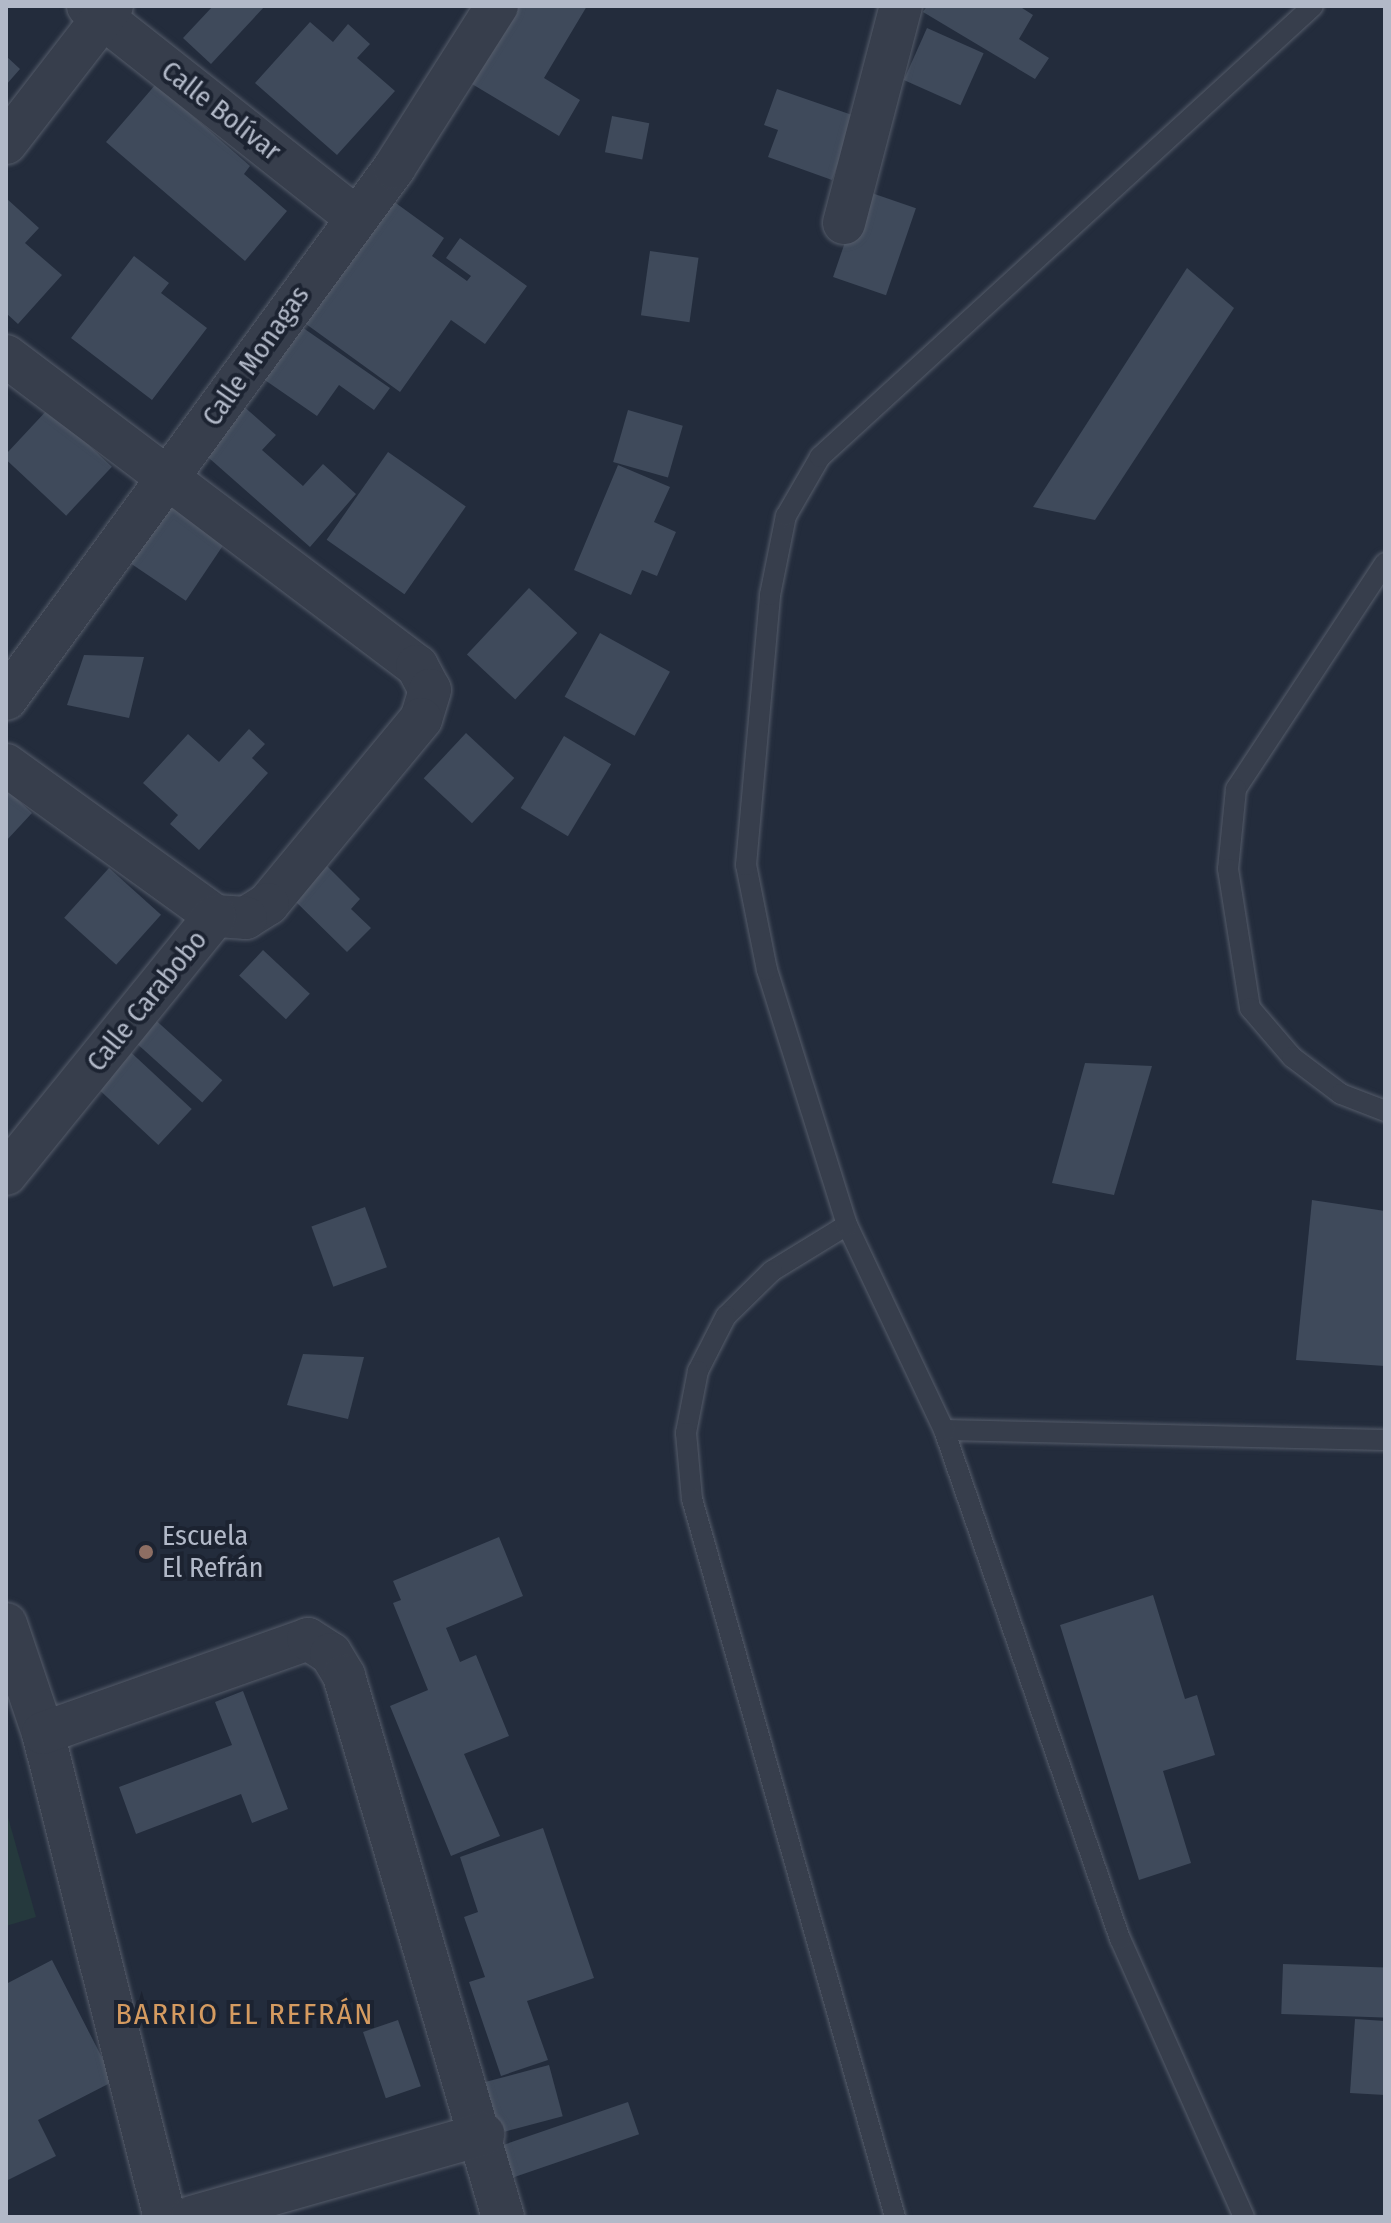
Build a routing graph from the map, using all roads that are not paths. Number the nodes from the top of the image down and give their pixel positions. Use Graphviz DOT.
graph roads {
  1 [pos="497,6"];
  2 [pos="901,6"];
  3 [pos="1313,6"];
  4 [pos="101,10"];
  5 [pos="6,143"];
  6 [pos="354,216"];
  7 [pos="844,223"];
  8 [pos="6,356"];
  9 [pos="168,481"];
  10 [pos="1385,563"];
  11 [pos="6,699"];
  12 [pos="6,765"];
  13 [pos="215,916"];
  14 [pos="1385,1111"];
  15 [pos="6,1174"];
  16 [pos="847,1225"];
  17 [pos="944,1430"];
  18 [pos="1385,1440"];
  19 [pos="6,1624"];
  20 [pos="43,1733"];
  21 [pos="483,2134"];
  22 [pos="165,2217"];
  23 [pos="192,2217"];
  24 [pos="503,2217"];
  25 [pos="895,2217"];
  26 [pos="1244,2217"];
  1 -- 6 [label="street, Calle Monagas"];
  2 -- 7 [label="street"];
  3 -- 16 [label="lane"];
  4 -- 5 [label="street"];
  4 -- 6 [label="street, Calle Bolívar"];
  6 -- 9 [label="street, Calle Monagas"];
  8 -- 9 [label="street"];
  9 -- 11 [label="street, Calle Monagas"];
  9 -- 13 [label="street, Calle Carabobo"];
  10 -- 14 [label="lane"];
  12 -- 13 [label="street"];
  13 -- 15 [label="street, Calle Carabobo"];
  16 -- 17 [label="lane"];
  16 -- 25 [label="lane"];
  17 -- 18 [label="lane"];
  17 -- 26 [label="lane"];
  19 -- 20 [label="street"];
  20 -- 21 [label="street"];
  20 -- 22 [label="street"];
  21 -- 23 [label="street"];
  21 -- 24 [label="street"];
}
